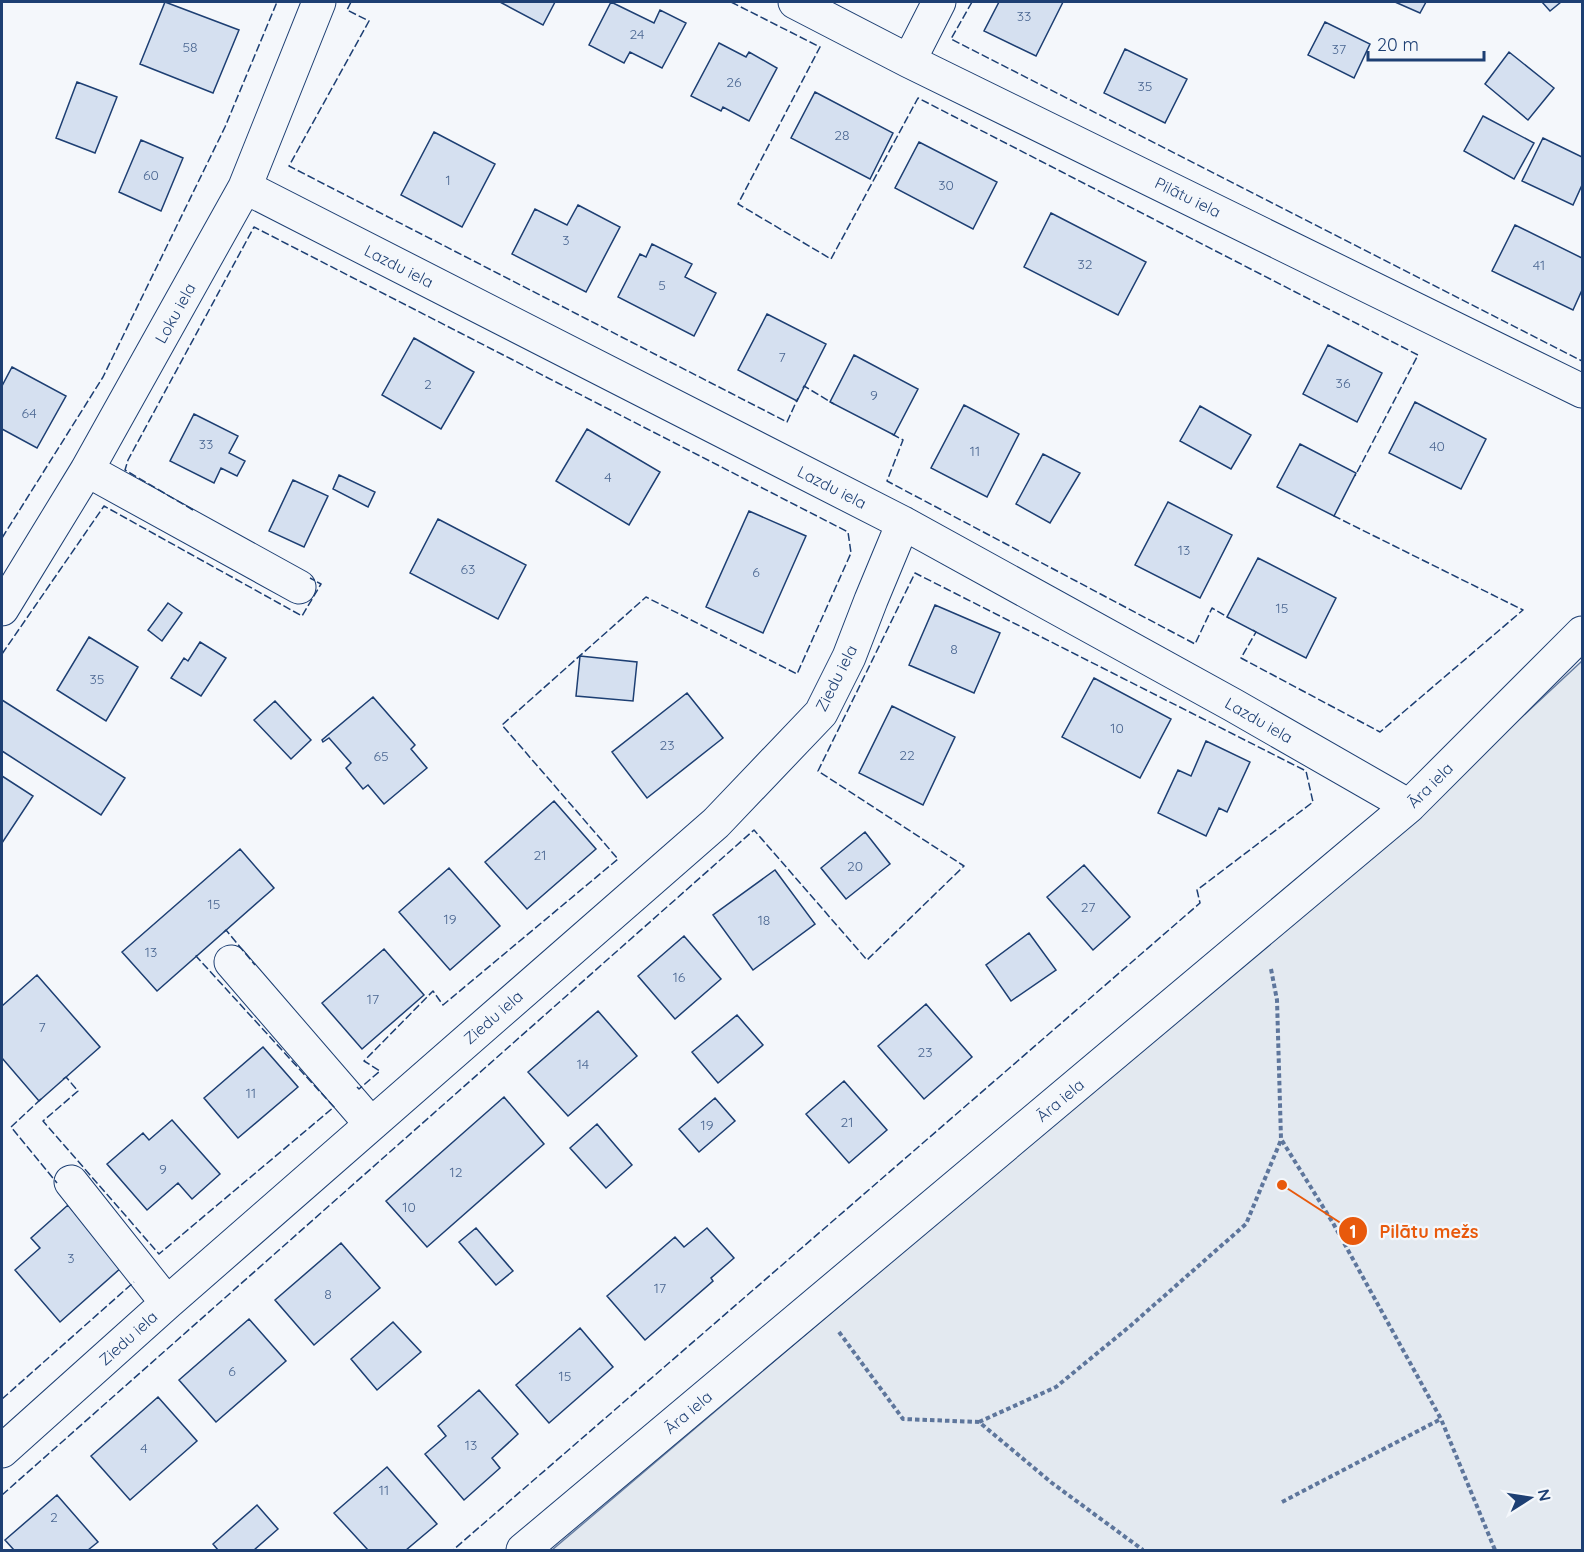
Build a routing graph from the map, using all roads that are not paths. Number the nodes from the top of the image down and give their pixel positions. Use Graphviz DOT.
graph roads {
  1 [pos="319,2"];
  2 [pos="795,2"];
  3 [pos="939,2"];
  4 [pos="909,61"];
  5 [pos="245,187"];
  6 [pos="1582,391"];
  7 [pos="87,470"];
  8 [pos="903,523"];
  9 [pos="299,587"];
  10 [pos="2,609"];
  11 [pos="1582,633"];
  12 [pos="1409,806"];
  13 [pos="231,962"];
  14 [pos="371,1124"];
  15 [pos="71,1182"];
  16 [pos="167,1303"];
  17 [pos="2,1451"];
  18 [pos="523,1551"];
  1 -- 5 [label="street, Loku iela"];
  2 -- 4 [label="street, Pilātu iela"];
  3 -- 4 [label="street"];
  4 -- 6 [label="street, Pilātu iela"];
  5 -- 7 [label="street, Loku iela"];
  5 -- 8 [label="street, Lazdu iela"];
  7 -- 9 [label="street"];
  7 -- 10 [label="street, Loku iela"];
  8 -- 12 [label="street, Lazdu iela"];
  8 -- 14 [label="street, Ziedu iela"];
  11 -- 12 [label="street, Āra iela"];
  12 -- 18 [label="street, Āra iela"];
  13 -- 14 [label="street"];
  14 -- 16 [label="street, Ziedu iela"];
  15 -- 16 [label="street"];
  16 -- 17 [label="street, Ziedu iela"];
}
